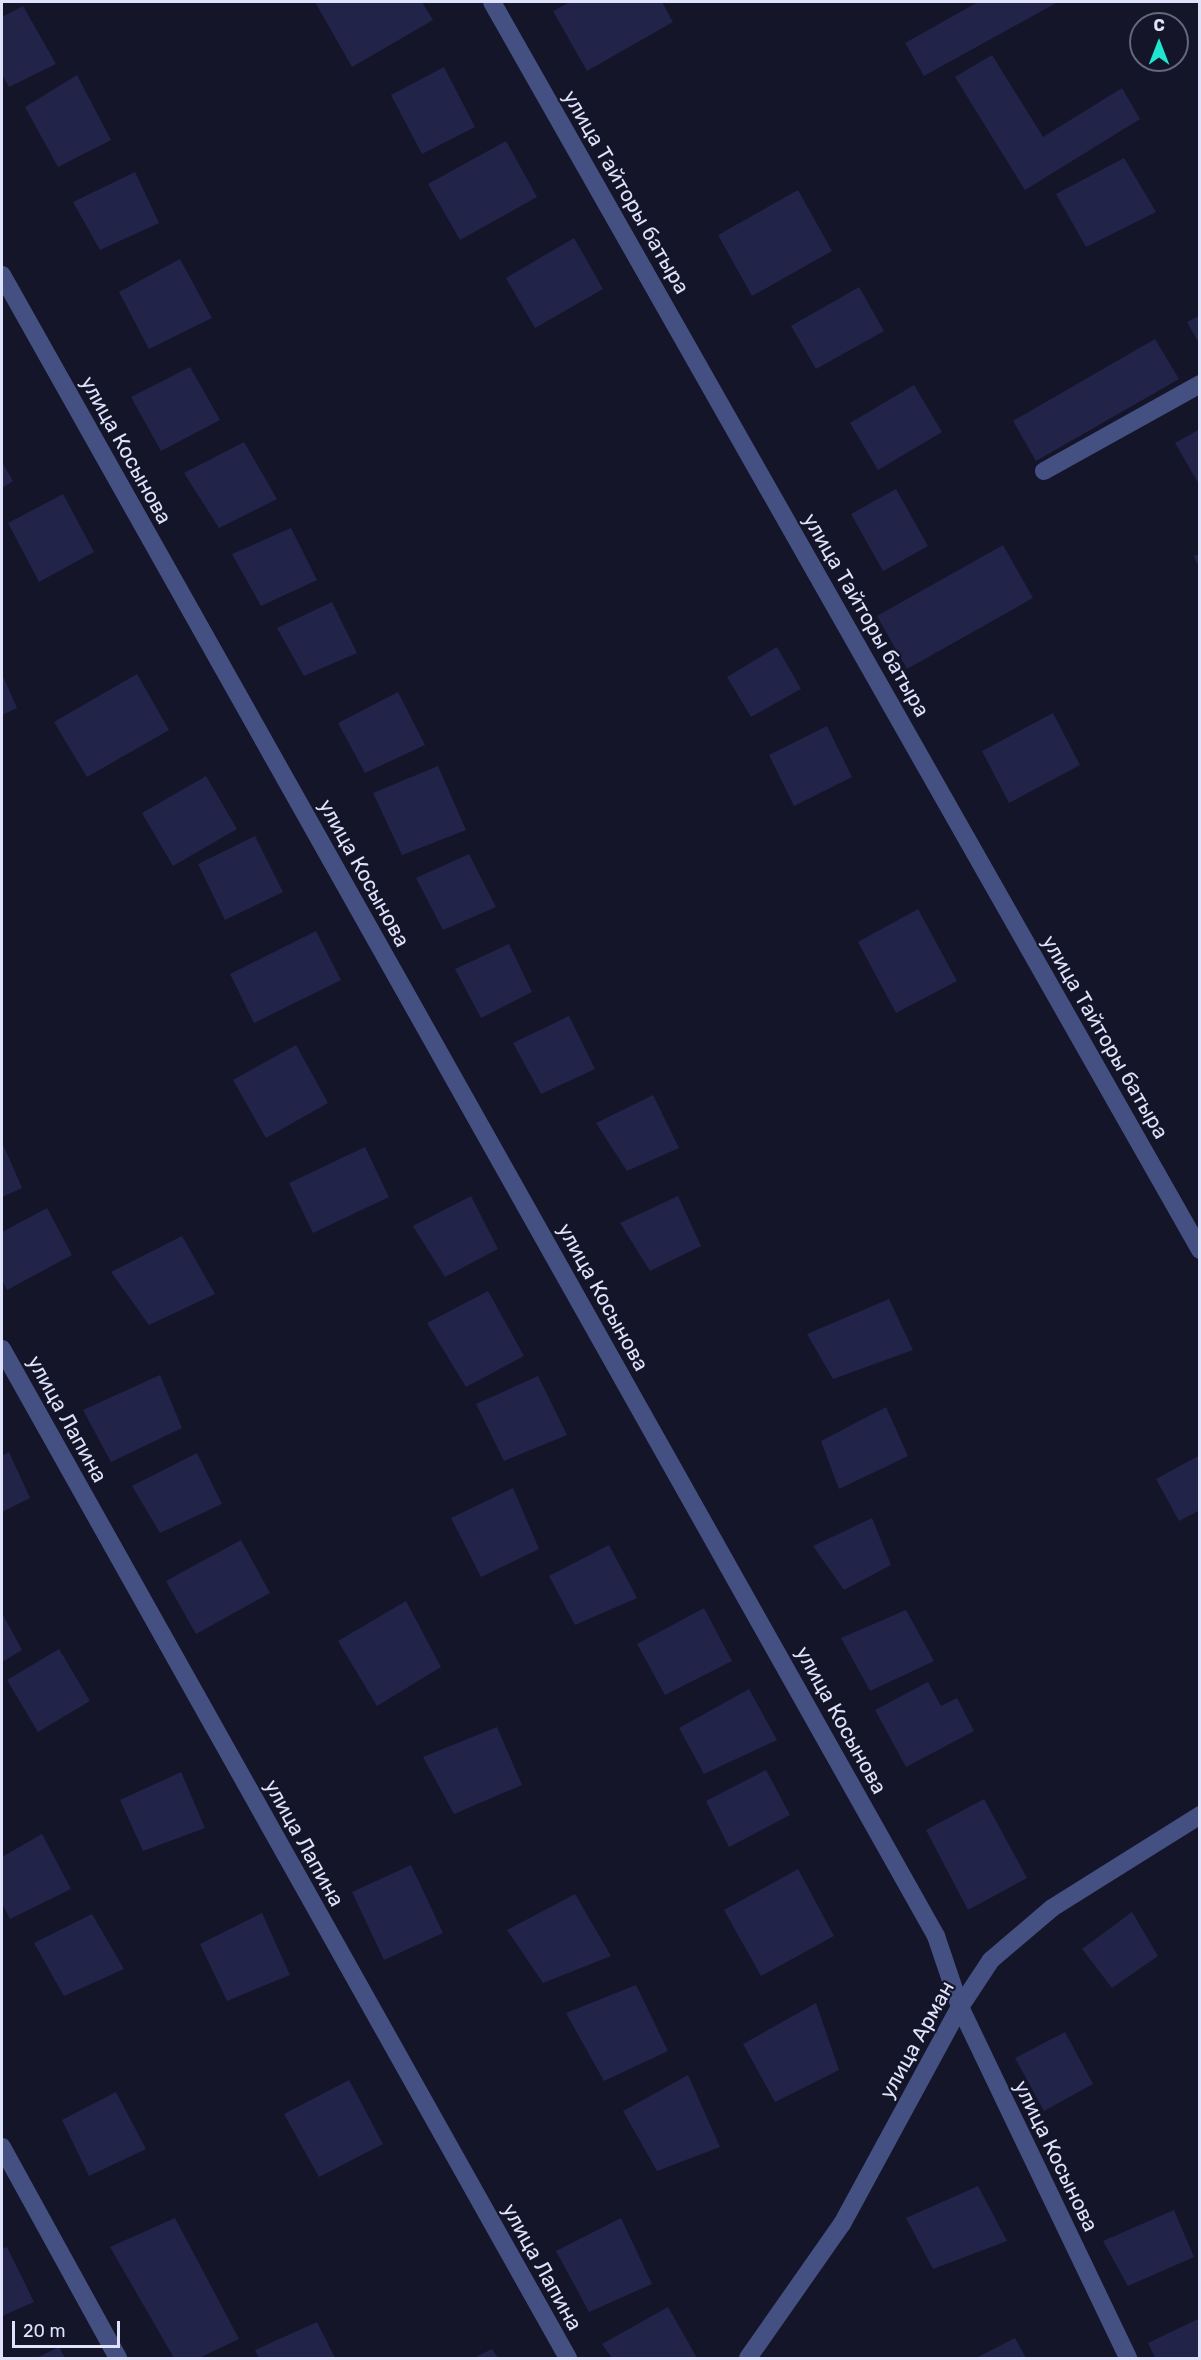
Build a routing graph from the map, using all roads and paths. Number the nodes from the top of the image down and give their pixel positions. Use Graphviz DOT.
graph roads {
  1 [pos="492,2"];
  2 [pos="2,275"];
  3 [pos="1200,384"];
  4 [pos="1044,471"];
  5 [pos="1200,1250"];
  6 [pos="2,1349"];
  7 [pos="1200,1815"];
  8 [pos="960,2007"];
  9 [pos="2,2147"];
  10 [pos="117,2358"];
  11 [pos="568,2358"];
  12 [pos="748,2358"];
  13 [pos="1128,2358"];
  1 -- 5 [label="street, улица Тайторы батыра"];
  2 -- 8 [label="street, улица Косынова"];
  3 -- 4 [label="street"];
  6 -- 11 [label="street, улица Лапина"];
  7 -- 8 [label="street, улица Арман"];
  8 -- 12 [label="street, улица Арман"];
  8 -- 13 [label="street, улица Косынова"];
  9 -- 10 [label="street"];
}
